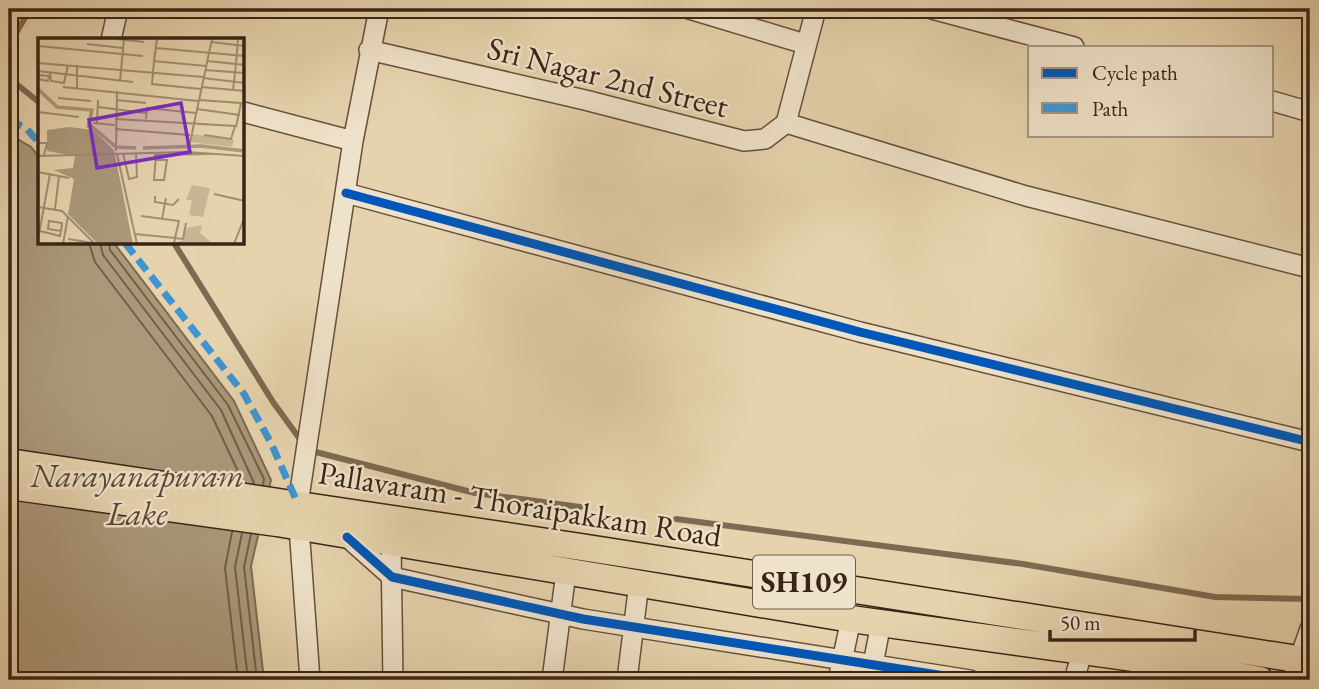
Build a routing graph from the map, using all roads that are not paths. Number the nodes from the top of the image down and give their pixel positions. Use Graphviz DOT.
graph roads {
  1 [pos="118,9"];
  2 [pos="379,9"];
  3 [pos="689,9"];
  4 [pos="816,9"];
  5 [pos="932,9"];
  6 [pos="111,38"];
  7 [pos="806,44"];
  8 [pos="1070,46"];
  9 [pos="369,50"];
  10 [pos="1274,102"];
  11 [pos="1310,112"];
  12 [pos="245,113"];
  13 [pos="786,123"];
  14 [pos="353,141"];
  15 [pos="346,193"];
  16 [pos="1310,268"];
  17 [pos="1310,442"];
  18 [pos="9,463"];
  19 [pos="9,486"];
  20 [pos="299,516"];
  21 [pos="347,537"];
  22 [pos="391,545"];
  23 [pos="566,572"];
  24 [pos="392,577"];
  25 [pos="639,583"];
  26 [pos="560,613"];
  27 [pos="851,619"];
  28 [pos="881,623"];
  29 [pos="633,627"];
  30 [pos="1310,629"];
  31 [pos="1082,653"];
  32 [pos="843,658"];
  33 [pos="1301,667"];
  34 [pos="872,672"];
  35 [pos="310,680"];
  36 [pos="393,680"];
  37 [pos="552,680"];
  38 [pos="627,680"];
  39 [pos="838,680"];
  40 [pos="970,680"];
  41 [pos="1074,680"];
  42 [pos="1260,680"];
  1 -- 6 [label="street"];
  2 -- 9 [label="street"];
  3 -- 7 [label="street"];
  4 -- 7 [label="street"];
  5 -- 8 [label="street"];
  7 -- 13 [label="street"];
  9 -- 13 [label="street, Sri Nagar 2nd Street"];
  9 -- 14 [label="street"];
  10 -- 11 [label="street"];
  12 -- 14 [label="street"];
  13 -- 16 [label="street"];
  14 -- 15 [label="street"];
  15 -- 17 [label="street"];
  15 -- 20 [label="street"];
  18 -- 20 [label="main road, Pallavaram - Thoraipakkam Road / SH109"];
  19 -- 20 [label="main road, Pallavaram - Thoraipakkam Road / SH109"];
  20 -- 21 [label="main road, Pallavaram - Thoraipakkam Road / SH109"];
  20 -- 33 [label="main road, Pallavaram - Thoraipakkam Road / SH109"];
  20 -- 35 [label="street"];
  21 -- 22 [label="main road, Pallavaram - Thoraipakkam Road / SH109"];
  21 -- 24 [label="street"];
  22 -- 23 [label="main road, Pallavaram - Thoraipakkam Road / SH109"];
  22 -- 24 [label="street"];
  23 -- 25 [label="main road, Pallavaram - Thoraipakkam Road / SH109"];
  23 -- 26 [label="street"];
  24 -- 26 [label="street"];
  24 -- 36 [label="street"];
  25 -- 27 [label="main road, Pallavaram - Thoraipakkam Road / SH109"];
  25 -- 29 [label="street"];
  26 -- 29 [label="street"];
  26 -- 37 [label="street"];
  27 -- 28 [label="main road, Pallavaram - Thoraipakkam Road / SH109"];
  27 -- 32 [label="street"];
  28 -- 31 [label="main road, Pallavaram - Thoraipakkam Road / SH109"];
  28 -- 34 [label="street"];
  29 -- 32 [label="street"];
  29 -- 38 [label="street"];
  30 -- 33 [label="street"];
  31 -- 41 [label="street"];
  31 -- 42 [label="main road, Pallavaram - Thoraipakkam Road / SH109"];
  32 -- 34 [label="street"];
  32 -- 39 [label="street"];
  34 -- 40 [label="street"];
}
